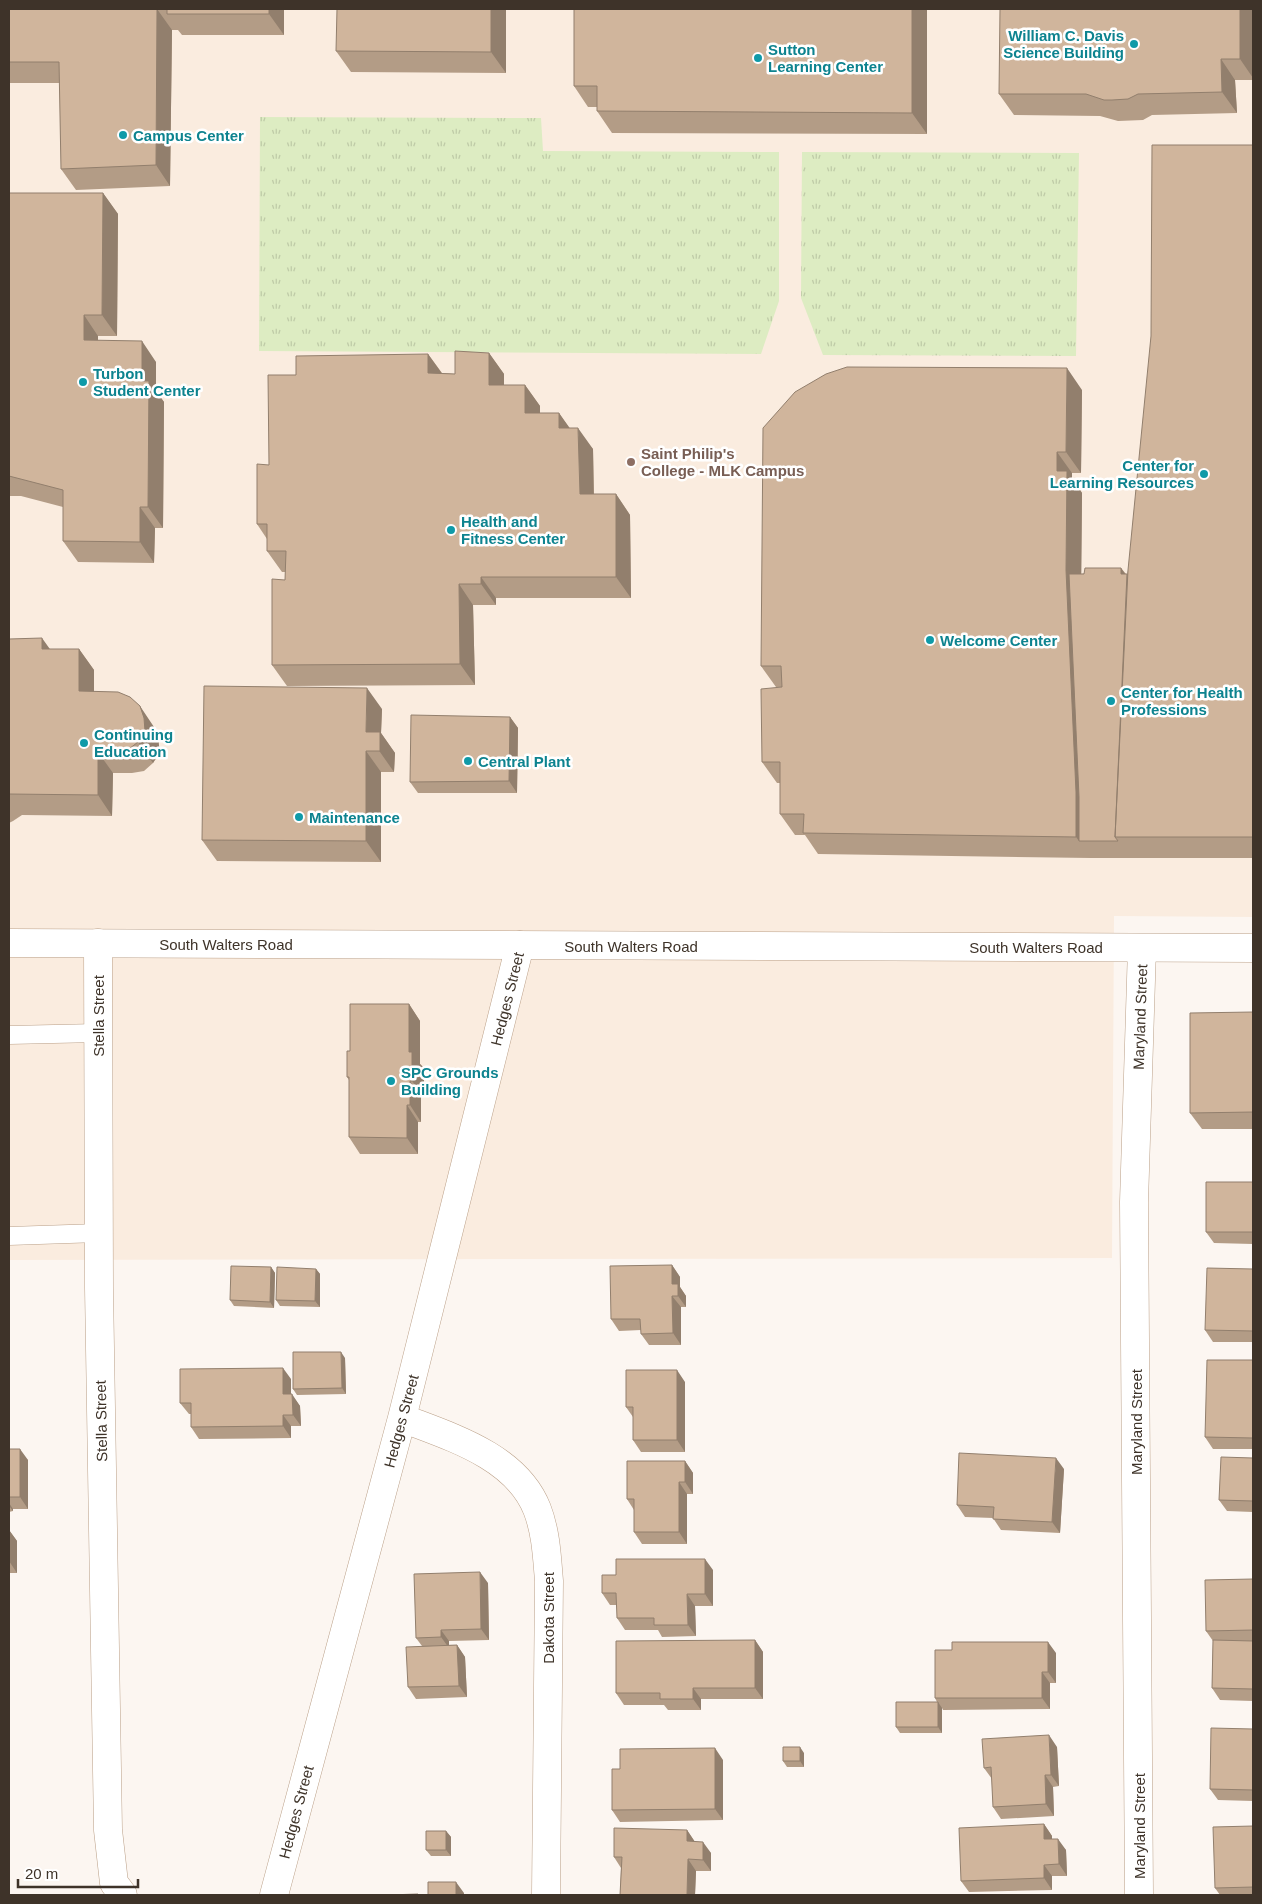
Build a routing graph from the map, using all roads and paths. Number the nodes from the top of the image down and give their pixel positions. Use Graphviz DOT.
graph roads {
  1 [pos="9,943"];
  2 [pos="98,943"];
  3 [pos="520,945"];
  4 [pos="1142,948"];
  5 [pos="1253,948"];
  6 [pos="98,1033"];
  7 [pos="9,1035"];
  8 [pos="99,1234"];
  9 [pos="9,1236"];
  10 [pos="402,1418"];
  11 [pos="123,1895"];
  12 [pos="274,1895"];
  13 [pos="546,1895"];
  14 [pos="1139,1895"];
  1 -- 2 [label="street, South Walters Road"];
  2 -- 3 [label="street, South Walters Road"];
  2 -- 6 [label="street, Stella Street"];
  3 -- 4 [label="street, South Walters Road"];
  3 -- 10 [label="street, Hedges Street"];
  4 -- 5 [label="street, South Walters Road"];
  4 -- 14 [label="street, Maryland Street"];
  6 -- 7 [label="lane"];
  6 -- 8 [label="street, Stella Street"];
  8 -- 9 [label="lane"];
  8 -- 11 [label="street, Stella Street"];
  10 -- 12 [label="street, Hedges Street"];
  10 -- 13 [label="street, Dakota Street"];
}
